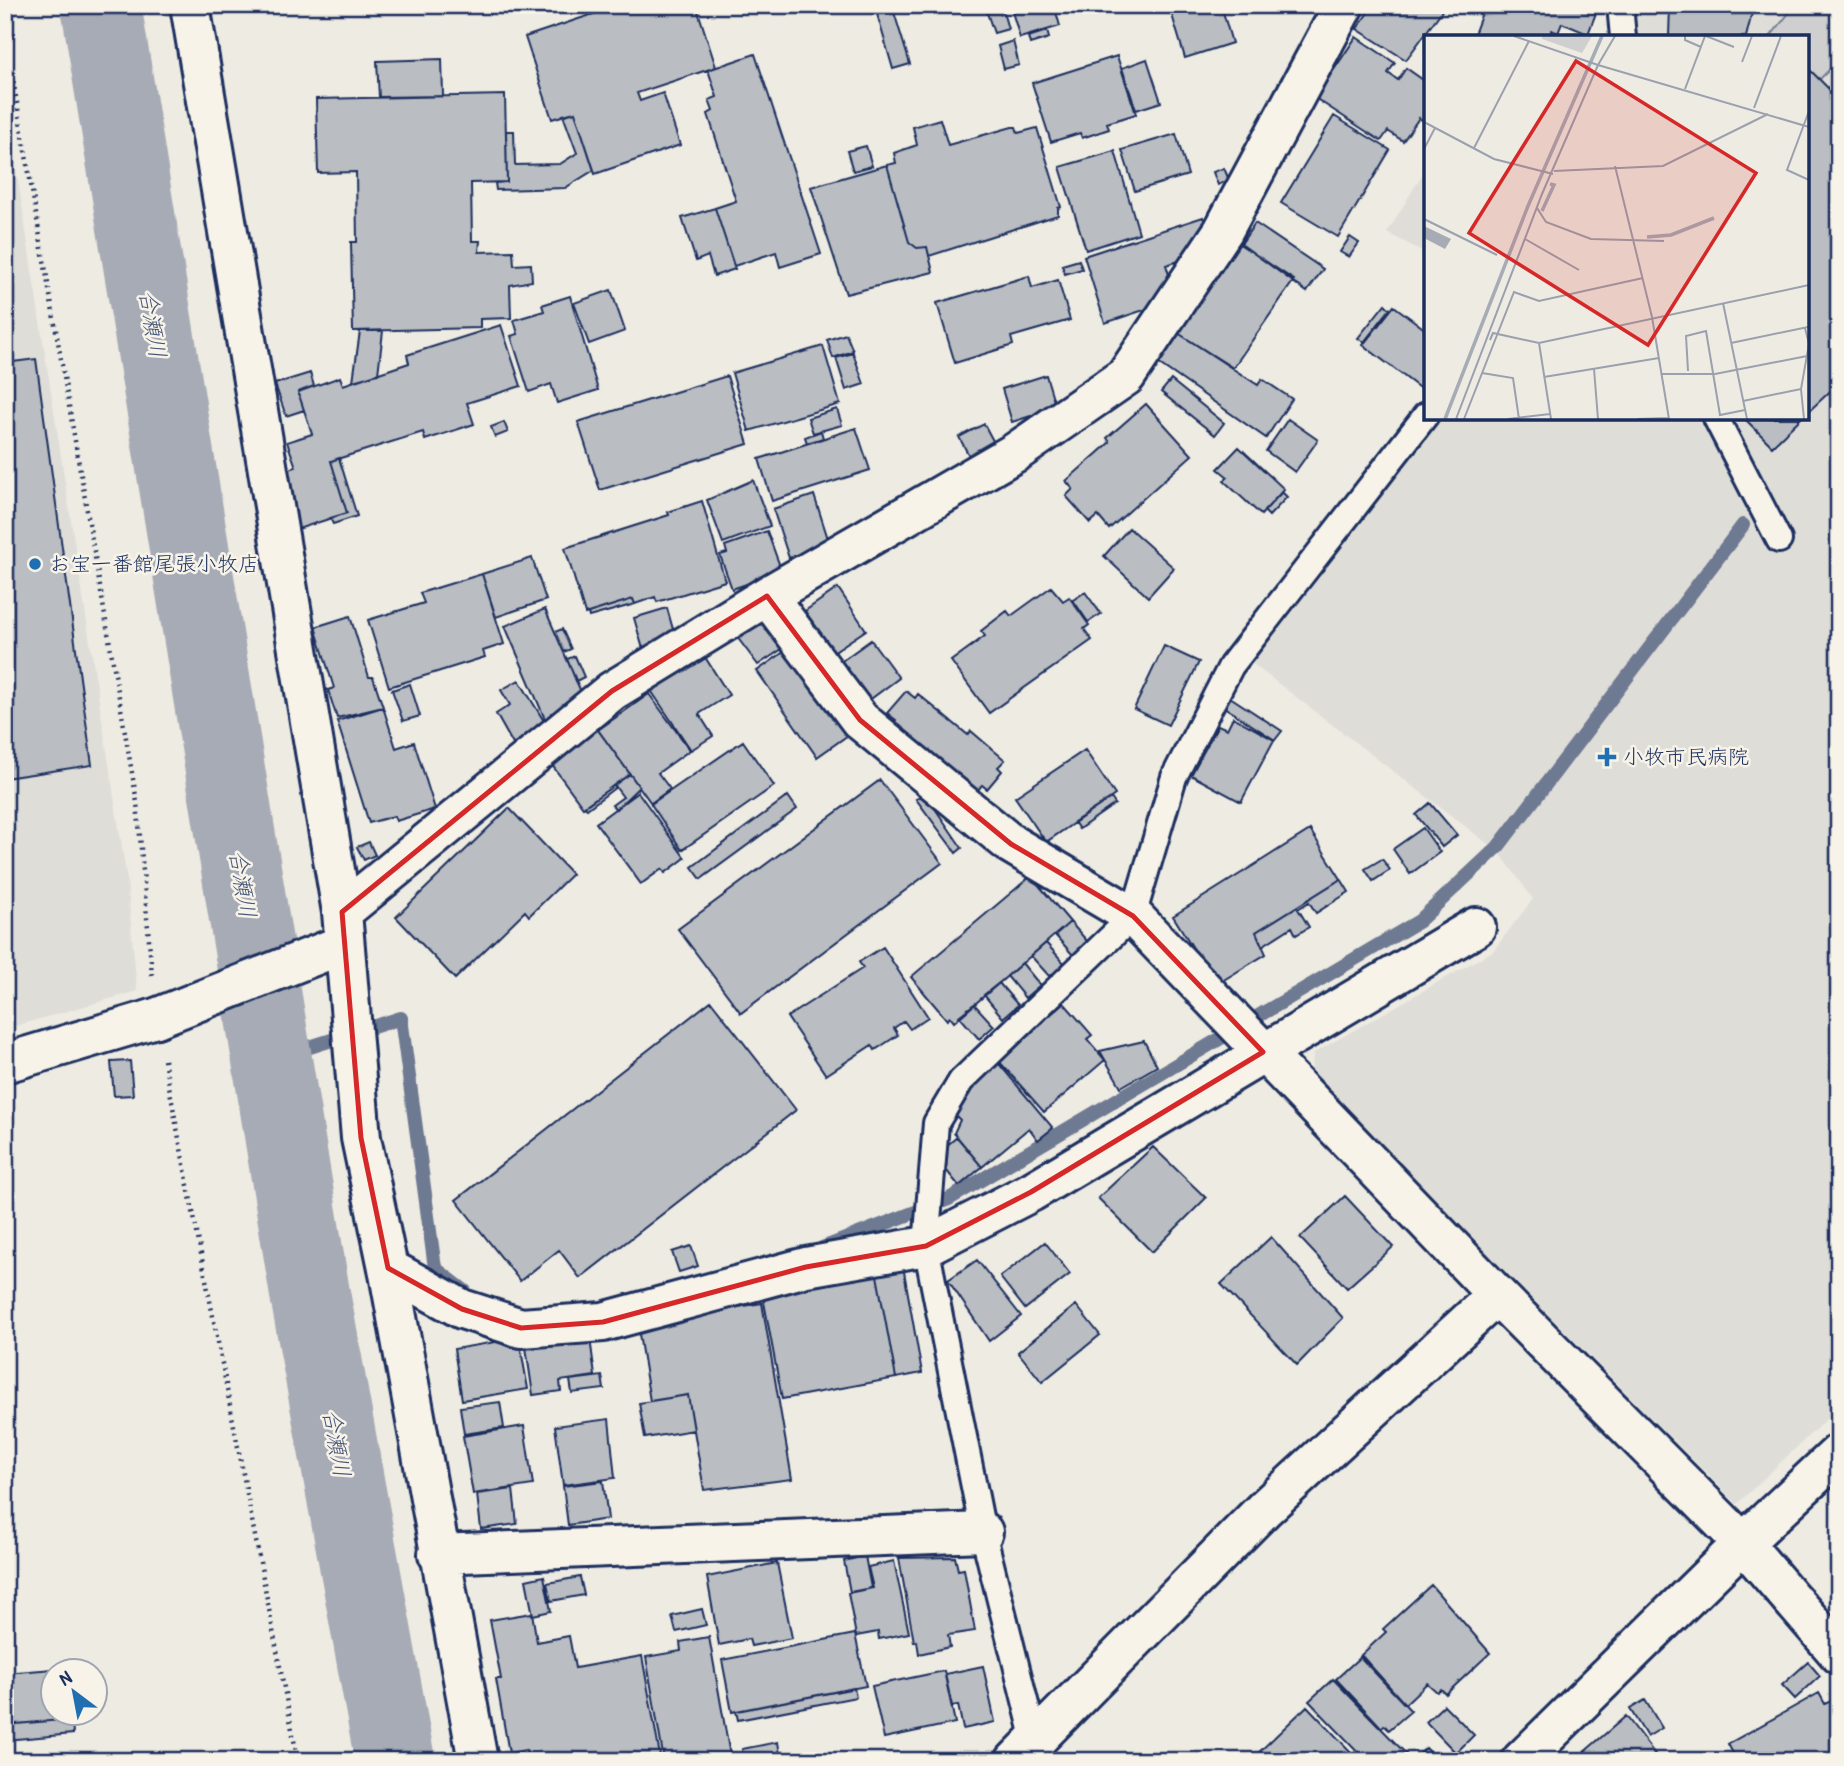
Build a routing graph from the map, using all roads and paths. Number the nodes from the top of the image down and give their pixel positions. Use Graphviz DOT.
graph roads {
  1 [pos="190,5"];
  2 [pos="1344,5"];
  3 [pos="1620,5"];
  4 [pos="5,33"];
  5 [pos="1623,35"];
  6 [pos="1424,418"];
  7 [pos="1717,420"];
  8 [pos="1779,540"];
  9 [pos="767,596"];
  10 [pos="1133,916"];
  11 [pos="1476,927"];
  12 [pos="339,934"];
  13 [pos="156,1018"];
  14 [pos="1263,1052"];
  15 [pos="5,1063"];
  16 [pos="926,1246"];
  17 [pos="388,1268"];
  18 [pos="1497,1295"];
  19 [pos="1839,1453"];
  20 [pos="983,1532"];
  21 [pos="1742,1543"];
  22 [pos="438,1554"];
  23 [pos="1839,1654"];
  24 [pos="1025,1751"];
  25 [pos="298,1761"];
  26 [pos="478,1761"];
  27 [pos="1521,1761"];
  1 -- 12 [label="street"];
  2 -- 9 [label="street"];
  3 -- 5 [label="lane"];
  4 -- 13 [label="path"];
  6 -- 10 [label="lane"];
  7 -- 8 [label="lane"];
  9 -- 10 [label="street"];
  9 -- 12 [label="street"];
  10 -- 14 [label="street"];
  10 -- 16 [label="lane"];
  11 -- 14 [label="street"];
  12 -- 13 [label="street"];
  12 -- 17 [label="street"];
  13 -- 15 [label="street"];
  13 -- 25 [label="path"];
  14 -- 16 [label="street"];
  14 -- 18 [label="street"];
  16 -- 17 [label="street"];
  16 -- 20 [label="lane"];
  17 -- 22 [label="street"];
  18 -- 21 [label="street"];
  18 -- 24 [label="street"];
  19 -- 21 [label="street"];
  20 -- 22 [label="street"];
  20 -- 24 [label="lane"];
  21 -- 23 [label="street"];
  21 -- 27 [label="street"];
  22 -- 26 [label="street"];
}
